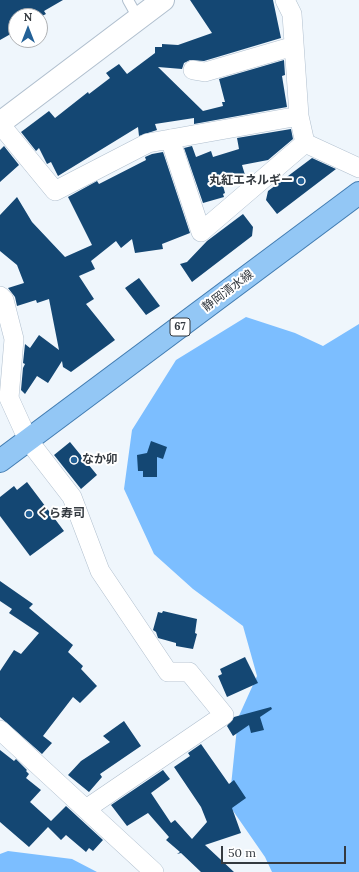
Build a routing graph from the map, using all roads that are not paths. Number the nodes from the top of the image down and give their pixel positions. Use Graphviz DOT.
graph roads {
  1 [pos="163,0"];
  2 [pos="286,0"];
  3 [pos="133,9"];
  4 [pos="294,46"];
  5 [pos="193,70"];
  6 [pos="299,116"];
  7 [pos="0,123"];
  8 [pos="170,139"];
  9 [pos="305,143"];
  10 [pos="359,168"];
  11 [pos="359,193"];
  12 [pos="0,296"];
  13 [pos="28,440"];
  14 [pos="0,461"];
  15 [pos="0,730"];
  16 [pos="86,809"];
  17 [pos="154,872"];
  1 -- 3 [label="street"];
  2 -- 4 [label="street"];
  3 -- 7 [label="street"];
  4 -- 5 [label="street"];
  4 -- 6 [label="street"];
  6 -- 8 [label="street"];
  6 -- 9 [label="street"];
  7 -- 8 [label="street"];
  8 -- 9 [label="street"];
  9 -- 10 [label="street"];
  11 -- 13 [label="main road, 静岡清水線 / 67"];
  12 -- 13 [label="street"];
  13 -- 14 [label="main road, 静岡清水線 / 67"];
  13 -- 16 [label="street"];
  15 -- 16 [label="street"];
  16 -- 17 [label="street"];
}
